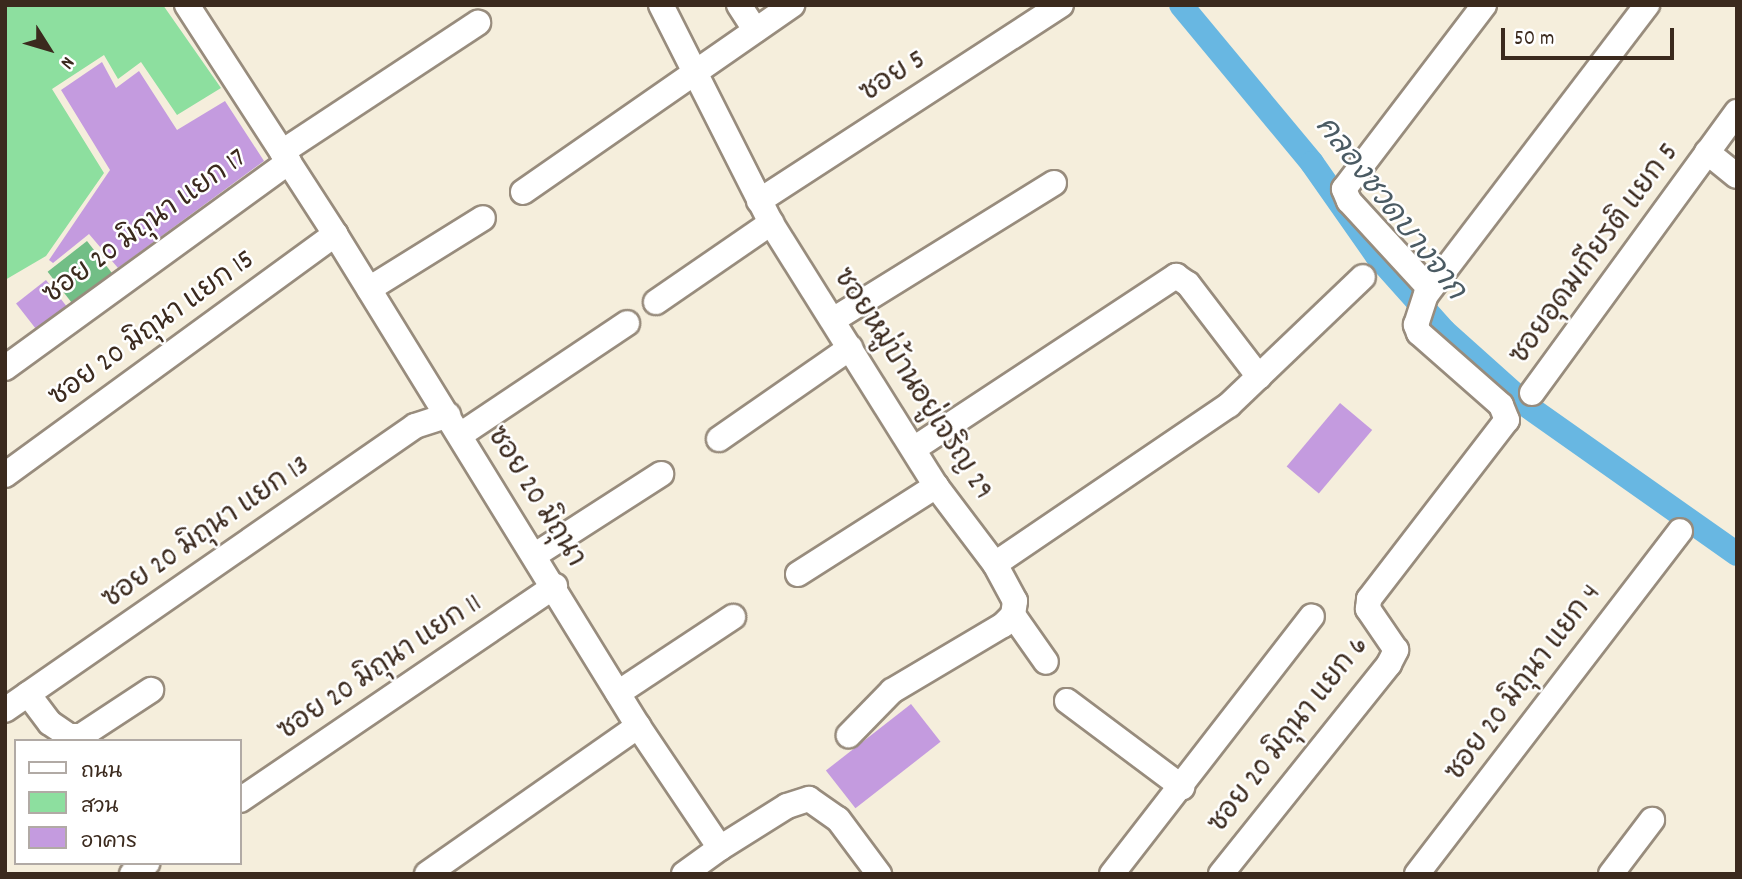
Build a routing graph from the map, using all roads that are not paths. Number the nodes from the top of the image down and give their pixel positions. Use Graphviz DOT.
graph roads {
  1 [pos="187,5"];
  2 [pos="661,5"];
  3 [pos="739,5"];
  4 [pos="792,5"];
  5 [pos="1060,5"];
  6 [pos="1484,5"];
  7 [pos="1647,5"];
  8 [pos="478,23"];
  9 [pos="755,30"];
  10 [pos="693,74"];
  11 [pos="1737,112"];
  12 [pos="1707,152"];
  13 [pos="286,157"];
  14 [pos="1737,176"];
  15 [pos="1054,183"];
  16 [pos="523,192"];
  17 [pos="759,201"];
  18 [pos="483,218"];
  19 [pos="771,223"];
  20 [pos="335,234"];
  21 [pos="1363,276"];
  22 [pos="369,289"];
  23 [pos="1428,291"];
  24 [pos="656,302"];
  25 [pos="833,320"];
  26 [pos="627,323"];
  27 [pos="850,348"];
  28 [pos="5,368"];
  29 [pos="1259,377"];
  30 [pos="1532,393"];
  31 [pos="454,426"];
  32 [pos="719,439"];
  33 [pos="915,448"];
  34 [pos="660,474"];
  35 [pos="5,475"];
  36 [pos="936,486"];
  37 [pos="1679,531"];
  38 [pos="535,555"];
  39 [pos="995,564"];
  40 [pos="798,574"];
  41 [pos="555,586"];
  42 [pos="1013,615"];
  43 [pos="1312,616"];
  44 [pos="733,617"];
  45 [pos="1046,662"];
  46 [pos="151,690"];
  47 [pos="618,693"];
  48 [pos="28,694"];
  49 [pos="1067,701"];
  50 [pos="5,710"];
  51 [pos="638,726"];
  52 [pos="849,735"];
  53 [pos="1182,786"];
  54 [pos="242,799"];
  55 [pos="1652,820"];
  56 [pos="720,848"];
  57 [pos="427,874"];
  58 [pos="684,874"];
  59 [pos="879,874"];
  60 [pos="1112,874"];
  61 [pos="1222,874"];
  62 [pos="1417,874"];
  63 [pos="1611,874"];
  1 -- 13 [label="street, ซอย 20 มิถุนา"];
  2 -- 10 [label="street, ซอยหมู่บ้านอยู่เจริญ 29"];
  3 -- 9 [label="street"];
  4 -- 9 [label="street"];
  5 -- 17 [label="street, ซอย 5"];
  6 -- 23 [label="street"];
  7 -- 23 [label="street, ซอย 20 มิถุนา แยก 6"];
  8 -- 13 [label="street, ซอย 20 มิถุนา แยก 17"];
  9 -- 10 [label="street"];
  10 -- 16 [label="street"];
  10 -- 17 [label="street, ซอยหมู่บ้านอยู่เจริญ 29"];
  11 -- 12 [label="street, ซอยอุดมเกียรติ แยก 5"];
  12 -- 14 [label="street"];
  12 -- 30 [label="street, ซอยอุดมเกียรติ แยก 5"];
  13 -- 20 [label="street, ซอย 20 มิถุนา"];
  13 -- 28 [label="street, ซอย 20 มิถุนา แยก 17"];
  15 -- 25 [label="street"];
  17 -- 19 [label="street, ซอยหมู่บ้านอยู่เจริญ 29"];
  18 -- 22 [label="street"];
  19 -- 24 [label="street"];
  19 -- 25 [label="street, ซอยหมู่บ้านอยู่เจริญ 29"];
  20 -- 22 [label="street, ซอย 20 มิถุนา"];
  20 -- 35 [label="street, ซอย 20 มิถุนา แยก 15"];
  21 -- 29 [label="street"];
  22 -- 31 [label="street, ซอย 20 มิถุนา"];
  23 -- 61 [label="street, ซอย 20 มิถุนา แยก 6"];
  25 -- 27 [label="street, ซอยหมู่บ้านอยู่เจริญ 29"];
  26 -- 31 [label="street, ซอย 20 มิถุนา แยก 13"];
  27 -- 32 [label="street"];
  27 -- 33 [label="street, ซอยหมู่บ้านอยู่เจริญ 29"];
  29 -- 33 [label="street"];
  29 -- 39 [label="street"];
  31 -- 38 [label="street, ซอย 20 มิถุนา"];
  31 -- 48 [label="street, ซอย 20 มิถุนา แยก 13"];
  33 -- 36 [label="street, ซอยหมู่บ้านอยู่เจริญ 29"];
  34 -- 38 [label="street"];
  36 -- 39 [label="street, ซอยหมู่บ้านอยู่เจริญ 29"];
  36 -- 40 [label="street"];
  37 -- 62 [label="street, ซอย 20 มิถุนา แยก 4"];
  38 -- 41 [label="street, ซอย 20 มิถุนา"];
  39 -- 42 [label="street, ซอยหมู่บ้านอยู่เจริญ 29"];
  41 -- 47 [label="street, ซอย 20 มิถุนา"];
  41 -- 54 [label="street, ซอย 20 มิถุนา แยก 11"];
  42 -- 45 [label="street"];
  42 -- 52 [label="street"];
  43 -- 53 [label="street"];
  44 -- 47 [label="street"];
  46 -- 48 [label="street"];
  47 -- 51 [label="street, ซอย 20 มิถุนา"];
  48 -- 50 [label="street, ซอย 20 มิถุนา แยก 13"];
  49 -- 53 [label="street"];
  51 -- 56 [label="street, ซอย 20 มิถุนา"];
  51 -- 57 [label="street"];
  53 -- 60 [label="street"];
  55 -- 63 [label="street"];
  56 -- 58 [label="street"];
  56 -- 59 [label="street"];
}
